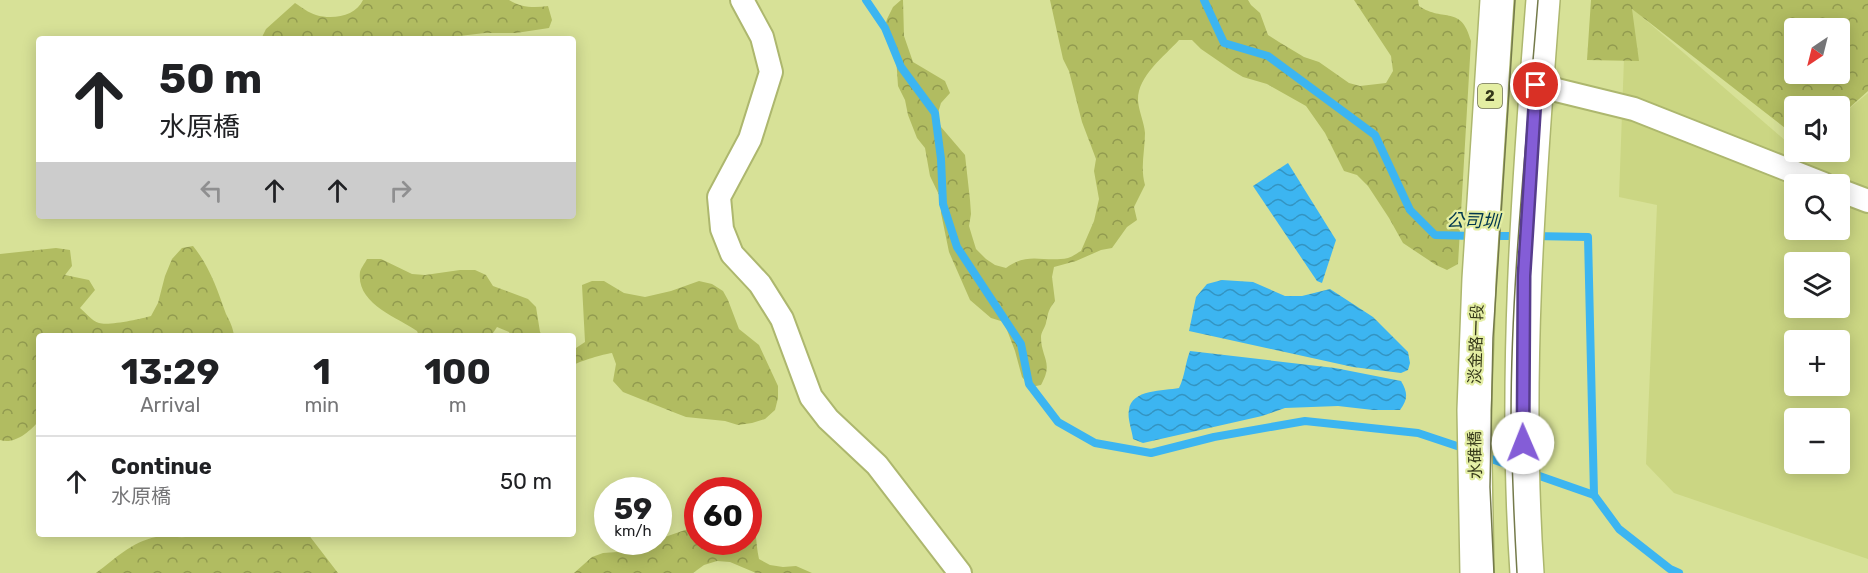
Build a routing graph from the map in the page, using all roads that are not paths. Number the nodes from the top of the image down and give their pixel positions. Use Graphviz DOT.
graph roads {
  1 [pos="742,0"];
  2 [pos="1497,0"];
  3 [pos="1543,0"];
  4 [pos="1536,85"];
  5 [pos="1799,174"];
  6 [pos="1850,194"];
  7 [pos="1868,201"];
  8 [pos="1474,410"];
  9 [pos="960,573"];
  10 [pos="1477,573"];
  11 [pos="1527,573"];
  1 -- 9 [label="street"];
  2 -- 8 [label="main road, 淡金路一段 / 2"];
  3 -- 4 [label="main road"];
  4 -- 5 [label="street"];
  4 -- 11 [label="main road"];
  6 -- 7 [label="street"];
  8 -- 10 [label="main road, 水碓橋 / 2"];
}
